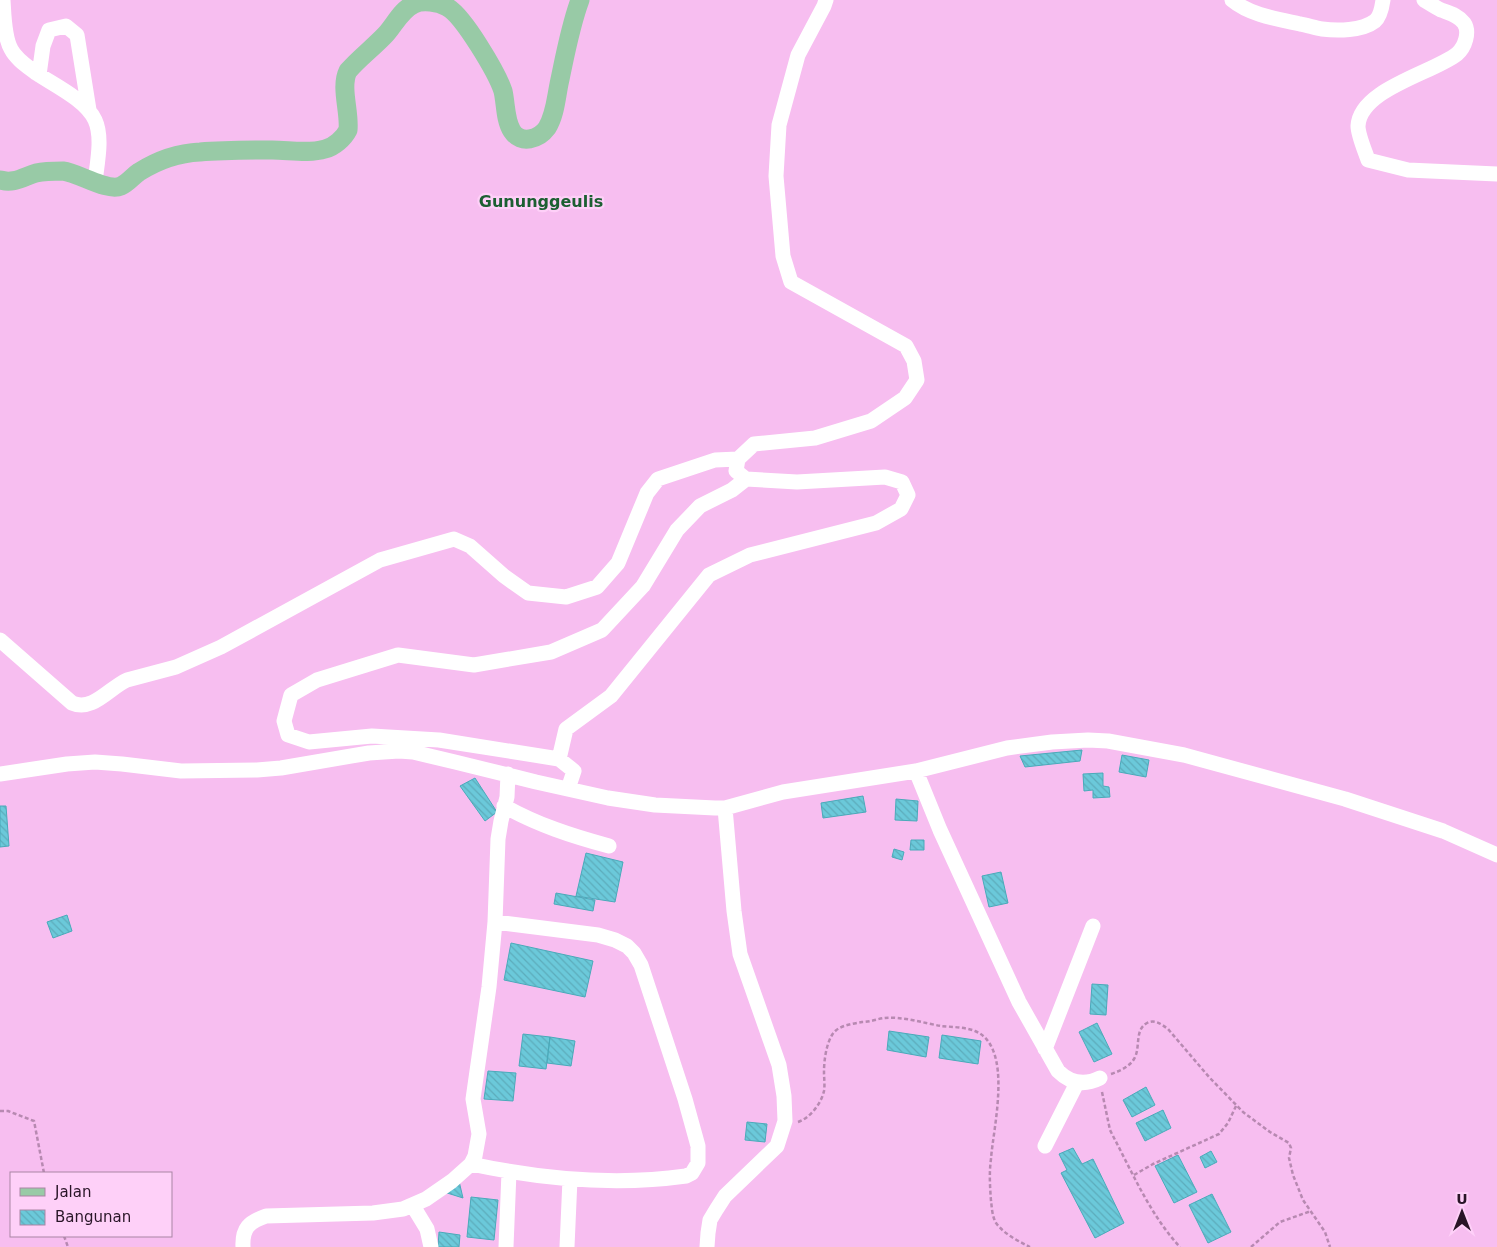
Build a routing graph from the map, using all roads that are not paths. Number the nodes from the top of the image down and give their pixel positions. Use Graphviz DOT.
graph roads {
  1 [pos="3,0"];
  2 [pos="580,0"];
  3 [pos="826,0"];
  4 [pos="1232,0"];
  5 [pos="1383,0"];
  6 [pos="1424,0"];
  7 [pos="39,75"];
  8 [pos="89,110"];
  9 [pos="1497,174"];
  10 [pos="0,180"];
  11 [pos="95,182"];
  12 [pos="738,459"];
  13 [pos="746,479"];
  14 [pos="0,640"];
  15 [pos="558,759"];
  16 [pos="916,771"];
  17 [pos="0,774"];
  18 [pos="508,774"];
  19 [pos="568,788"];
  20 [pos="504,806"];
  21 [pos="724,808"];
  22 [pos="610,846"];
  23 [pos="1497,855"];
  24 [pos="495,922"];
  25 [pos="1092,926"];
  26 [pos="1045,1049"];
  27 [pos="1100,1078"];
  28 [pos="1077,1083"];
  29 [pos="1045,1146"];
  30 [pos="470,1164"];
  31 [pos="509,1172"];
  32 [pos="570,1179"];
  33 [pos="413,1206"];
  34 [pos="243,1247"];
  35 [pos="431,1247"];
  36 [pos="506,1247"];
  37 [pos="568,1247"];
  38 [pos="707,1247"];
  1 -- 7 [label="street"];
  2 -- 11 [label="main road"];
  3 -- 12 [label="street"];
  4 -- 5 [label="street"];
  6 -- 9 [label="street"];
  7 -- 8 [label="street"];
  7 -- 8 [label="street"];
  8 -- 11 [label="street"];
  10 -- 11 [label="main road"];
  12 -- 13 [label="street"];
  12 -- 14 [label="street"];
  13 -- 15 [label="street"];
  13 -- 15 [label="street"];
  15 -- 19 [label="street"];
  16 -- 21 [label="street"];
  16 -- 23 [label="street"];
  16 -- 26 [label="street"];
  17 -- 18 [label="street"];
  18 -- 19 [label="street"];
  18 -- 20 [label="street"];
  19 -- 21 [label="street"];
  20 -- 22 [label="street"];
  20 -- 24 [label="street"];
  21 -- 38 [label="street"];
  24 -- 30 [label="street"];
  24 -- 32 [label="street"];
  25 -- 26 [label="street"];
  26 -- 28 [label="street"];
  27 -- 28 [label="street"];
  28 -- 29 [label="street"];
  30 -- 31 [label="street"];
  30 -- 33 [label="street"];
  31 -- 32 [label="street"];
  31 -- 36 [label="street"];
  32 -- 37 [label="street"];
  33 -- 34 [label="street"];
  33 -- 35 [label="street"];
}
